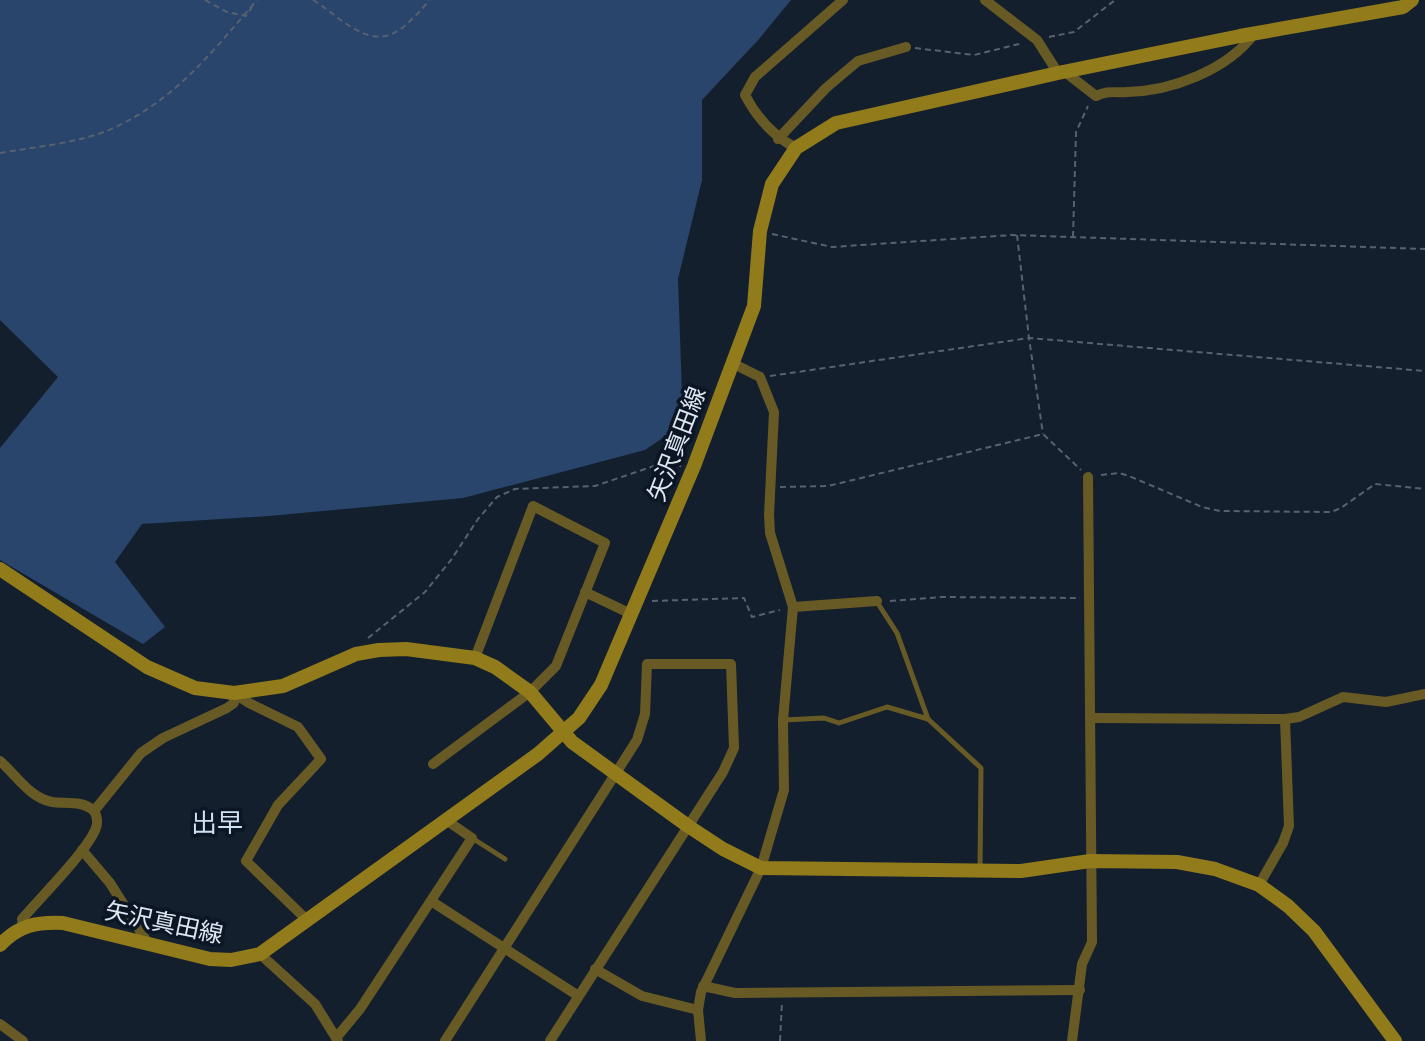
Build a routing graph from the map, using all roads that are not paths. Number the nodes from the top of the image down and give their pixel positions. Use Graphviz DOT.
graph roads {
  1 [pos="843,0"];
  2 [pos="985,0"];
  3 [pos="1412,0"];
  4 [pos="1254,34"];
  5 [pos="906,47"];
  6 [pos="1061,72"];
  7 [pos="778,139"];
  8 [pos="796,148"];
  9 [pos="732,363"];
  10 [pos="1088,477"];
  11 [pos="0,569"];
  12 [pos="585,592"];
  13 [pos="877,601"];
  14 [pos="793,607"];
  15 [pos="634,608"];
  16 [pos="475,658"];
  17 [pos="530,692"];
  18 [pos="234,693"];
  19 [pos="1425,694"];
  20 [pos="1090,718"];
  21 [pos="928,719"];
  22 [pos="1285,719"];
  23 [pos="783,720"];
  24 [pos="562,733"];
  25 [pos="0,761"];
  26 [pos="433,764"];
  27 [pos="616,774"];
  28 [pos="94,811"];
  29 [pos="446,820"];
  30 [pos="688,826"];
  31 [pos="472,838"];
  32 [pos="82,850"];
  33 [pos="505,859"];
  34 [pos="1090,861"];
  35 [pos="761,868"];
  36 [pos="980,870"];
  37 [pos="1259,885"];
  38 [pos="431,901"];
  39 [pos="307,920"];
  40 [pos="23,926"];
  41 [pos="0,945"];
  42 [pos="149,945"];
  43 [pos="506,947"];
  44 [pos="260,954"];
  45 [pos="595,969"];
  46 [pos="703,986"];
  47 [pos="1080,990"];
  48 [pos="577,995"];
  49 [pos="698,1010"];
  50 [pos="0,1024"];
  51 [pos="337,1040"];
  52 [pos="23,1041"];
  53 [pos="445,1041"];
  54 [pos="550,1041"];
  55 [pos="701,1041"];
  56 [pos="1072,1041"];
  57 [pos="1395,1041"];
  1 -- 7 [label="street"];
  2 -- 6 [label="street"];
  3 -- 4 [label="main road, 矢沢真田線"];
  4 -- 6 [label="main road, 矢沢真田線"];
  4 -- 6 [label="street"];
  5 -- 7 [label="street"];
  6 -- 8 [label="main road, 矢沢真田線"];
  7 -- 8 [label="street"];
  8 -- 9 [label="main road, 矢沢真田線"];
  9 -- 14 [label="street"];
  9 -- 15 [label="main road, 矢沢真田線"];
  10 -- 20 [label="street"];
  11 -- 18 [label="main road"];
  12 -- 15 [label="street"];
  12 -- 16 [label="street"];
  12 -- 17 [label="street"];
  13 -- 14 [label="street"];
  13 -- 21 [label="lane"];
  14 -- 23 [label="street"];
  15 -- 24 [label="main road, 矢沢真田線"];
  16 -- 17 [label="main road"];
  16 -- 18 [label="main road"];
  17 -- 24 [label="main road"];
  17 -- 26 [label="street"];
  18 -- 28 [label="street"];
  18 -- 39 [label="street"];
  19 -- 22 [label="street"];
  20 -- 22 [label="street"];
  20 -- 34 [label="street"];
  21 -- 23 [label="lane"];
  21 -- 36 [label="lane"];
  22 -- 37 [label="street"];
  23 -- 35 [label="street"];
  24 -- 27 [label="main road"];
  24 -- 29 [label="main road, 矢沢真田線"];
  25 -- 28 [label="street"];
  27 -- 30 [label="main road"];
  27 -- 30 [label="street"];
  27 -- 43 [label="street"];
  28 -- 32 [label="street"];
  29 -- 31 [label="street"];
  29 -- 39 [label="main road, 矢沢真田線"];
  30 -- 35 [label="main road"];
  30 -- 45 [label="street"];
  31 -- 33 [label="lane"];
  31 -- 38 [label="street"];
  32 -- 40 [label="street"];
  32 -- 42 [label="street"];
  34 -- 36 [label="main road"];
  34 -- 37 [label="main road"];
  34 -- 47 [label="street"];
  35 -- 36 [label="main road"];
  35 -- 46 [label="street"];
  37 -- 57 [label="main road"];
  38 -- 43 [label="street"];
  38 -- 51 [label="street"];
  39 -- 44 [label="main road, 矢沢真田線"];
  40 -- 41 [label="main road"];
  40 -- 42 [label="main road, 矢沢真田線"];
  42 -- 44 [label="main road, 矢沢真田線"];
  43 -- 48 [label="street"];
  43 -- 53 [label="street"];
  44 -- 51 [label="street"];
  45 -- 48 [label="street"];
  45 -- 49 [label="street"];
  46 -- 47 [label="street"];
  46 -- 49 [label="street"];
  47 -- 56 [label="street"];
  48 -- 54 [label="street"];
  49 -- 55 [label="street"];
  50 -- 52 [label="street"];
}
